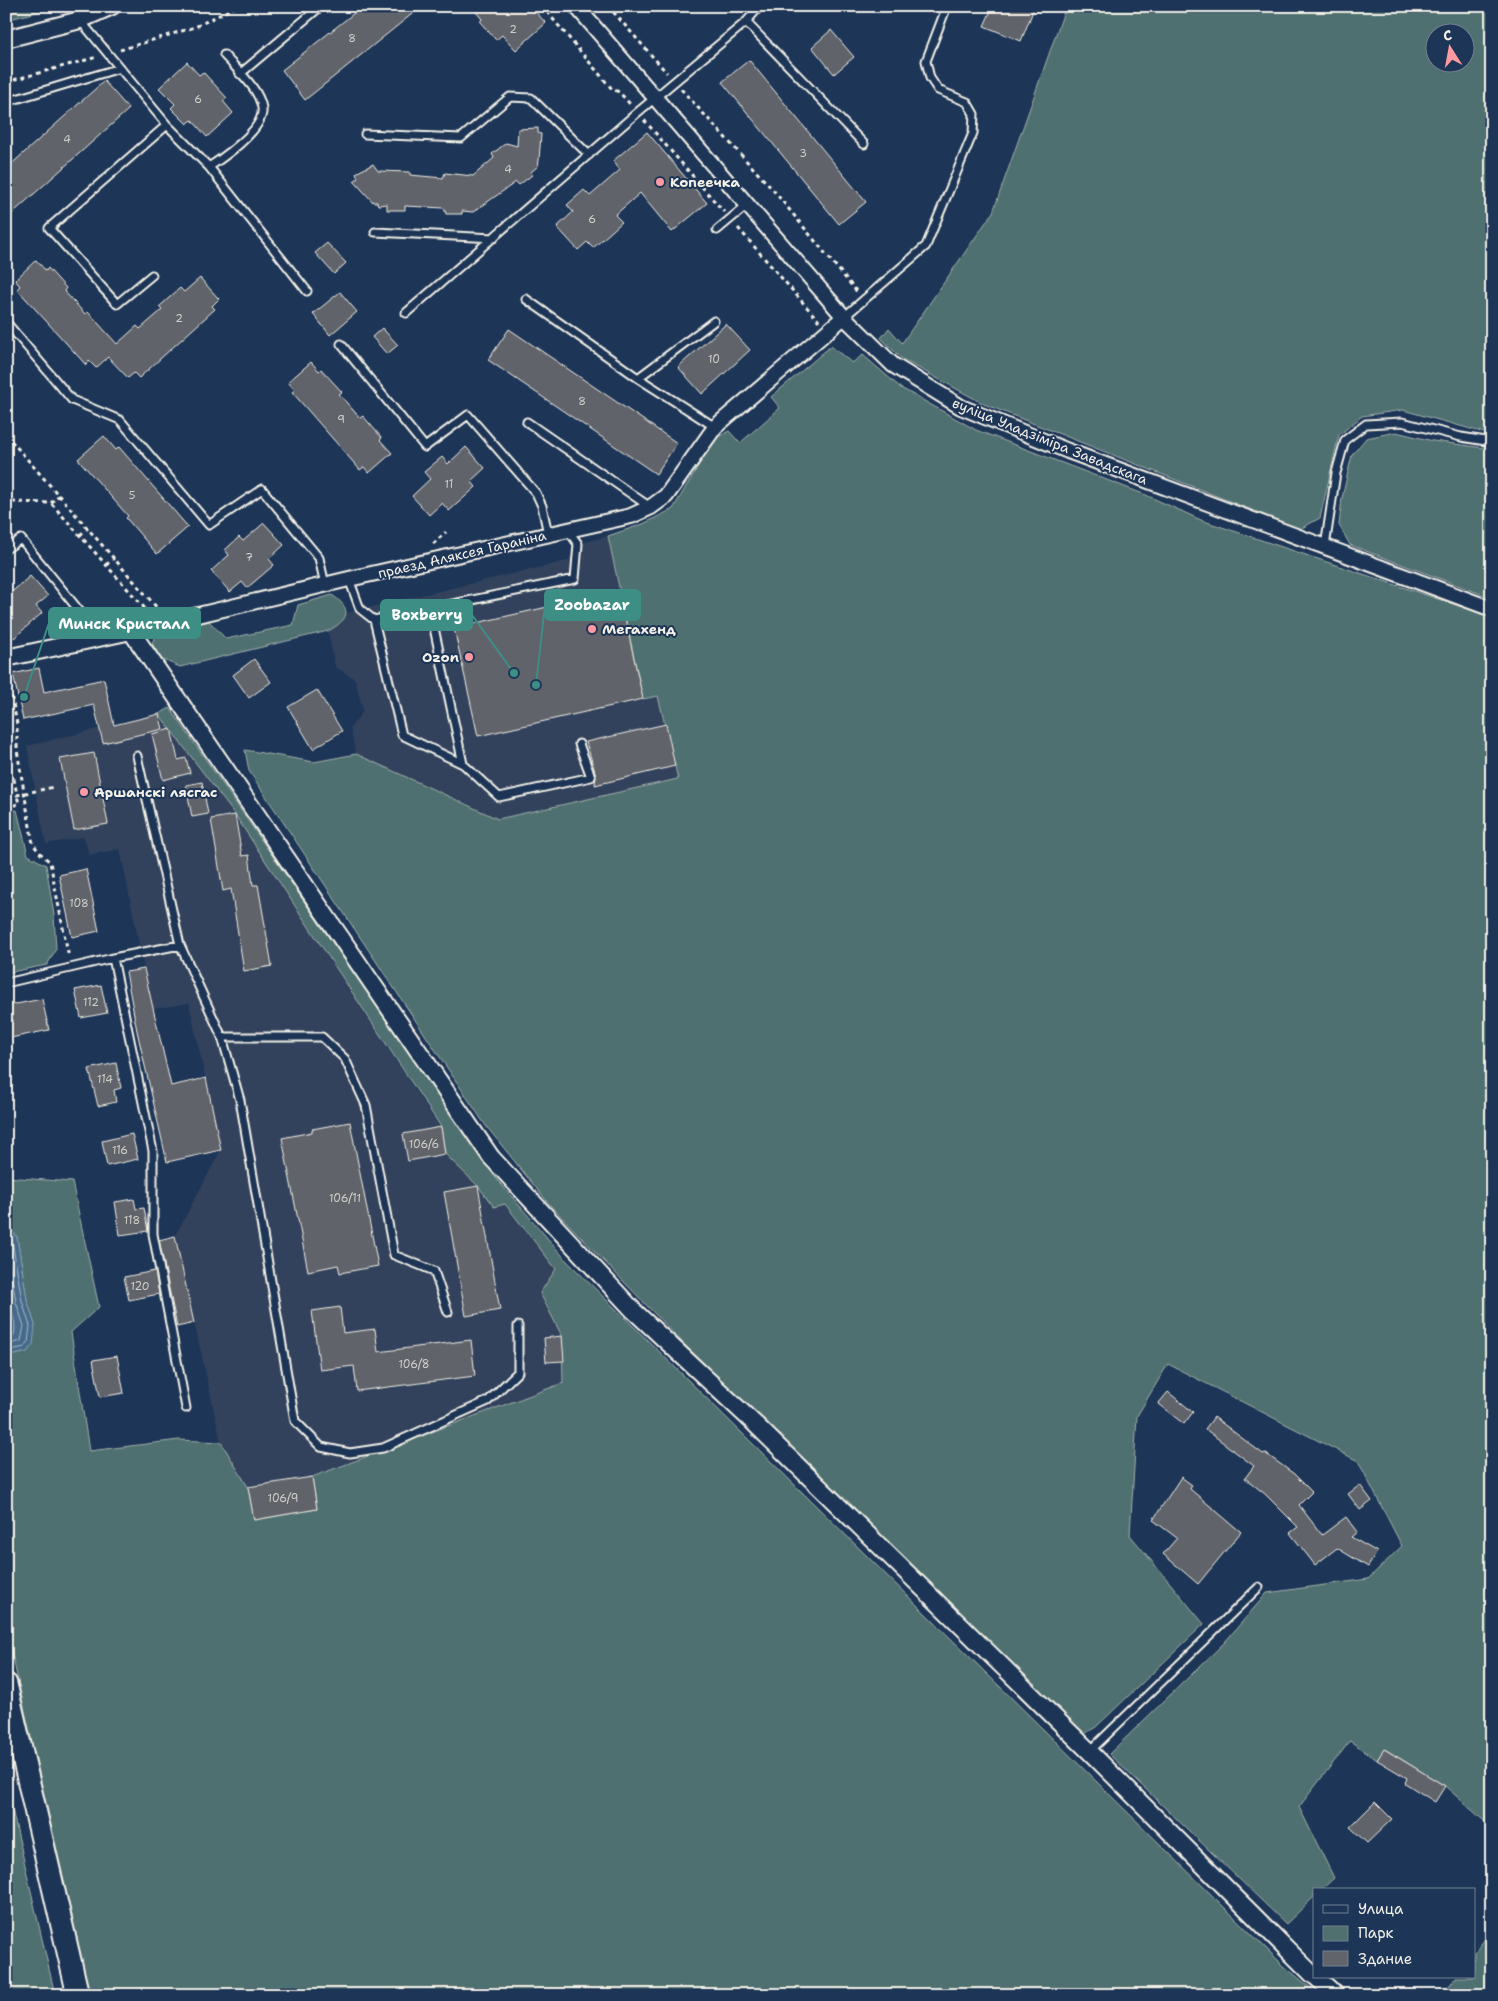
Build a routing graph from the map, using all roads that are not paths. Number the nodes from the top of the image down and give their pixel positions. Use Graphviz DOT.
graph roads {
  1 [pos="112,6"];
  2 [pos="321,6"];
  3 [pos="576,6"];
  4 [pos="760,6"];
  5 [pos="947,6"];
  6 [pos="80,20"];
  7 [pos="746,22"];
  8 [pos="6,39"];
  9 [pos="224,55"];
  10 [pos="120,68"];
  11 [pos="240,74"];
  12 [pos="655,98"];
  13 [pos="6,102"];
  14 [pos="167,125"];
  15 [pos="365,134"];
  16 [pos="864,144"];
  17 [pos="589,155"];
  18 [pos="209,167"];
  19 [pos="747,205"];
  20 [pos="717,230"];
  21 [pos="375,232"];
  22 [pos="494,238"];
  23 [pos="152,275"];
  24 [pos="307,291"];
  25 [pos="526,299"];
  26 [pos="406,313"];
  27 [pos="844,317"];
  28 [pos="714,321"];
  29 [pos="6,322"];
  30 [pos="341,344"];
  31 [pos="638,378"];
  32 [pos="527,422"];
  33 [pos="715,427"];
  34 [pos="1492,442"];
  35 [pos="651,507"];
  36 [pos="568,530"];
  37 [pos="548,534"];
  38 [pos="1325,547"];
  39 [pos="6,548"];
  40 [pos="349,579"];
  41 [pos="325,585"];
  42 [pos="430,609"];
  43 [pos="1492,609"];
  44 [pos="374,620"];
  45 [pos="131,631"];
  46 [pos="97,637"];
  47 [pos="6,658"];
  48 [pos="579,744"];
  49 [pos="137,756"];
  50 [pos="463,764"];
  51 [pos="180,945"];
  52 [pos="113,958"];
  53 [pos="6,983"];
  54 [pos="222,1037"];
  55 [pos="448,1312"];
  56 [pos="518,1326"];
  57 [pos="186,1408"];
  58 [pos="1259,1588"];
  59 [pos="6,1684"];
  60 [pos="1090,1752"];
  61 [pos="1313,1975"];
  62 [pos="1316,1978"];
  63 [pos="78,1995"];
  64 [pos="1336,1995"];
  1 -- 6 [label="street"];
  2 -- 11 [label="lane"];
  3 -- 12 [label="street, вуліца Уладзіміра Завадскага"];
  4 -- 7 [label="lane"];
  5 -- 27 [label="lane"];
  6 -- 8 [label="street"];
  6 -- 10 [label="lane"];
  7 -- 12 [label="lane"];
  7 -- 16 [label="lane"];
  9 -- 11 [label="lane"];
  10 -- 13 [label="lane"];
  10 -- 14 [label="lane"];
  11 -- 18 [label="lane"];
  12 -- 17 [label="lane"];
  12 -- 19 [label="street, вуліца Уладзіміра Завадскага"];
  14 -- 18 [label="lane"];
  14 -- 23 [label="lane"];
  15 -- 17 [label="lane"];
  17 -- 22 [label="lane"];
  18 -- 24 [label="lane"];
  19 -- 20 [label="lane"];
  19 -- 27 [label="street, вуліца Уладзіміра Завадскага"];
  21 -- 22 [label="lane"];
  22 -- 26 [label="lane"];
  25 -- 31 [label="lane"];
  27 -- 33 [label="street, праезд Аляксея Гараніна"];
  27 -- 38 [label="street, вуліца Уладзіміра Завадскага"];
  28 -- 31 [label="lane"];
  29 -- 41 [label="lane"];
  30 -- 37 [label="lane"];
  31 -- 33 [label="lane"];
  32 -- 35 [label="lane"];
  33 -- 35 [label="street, праезд Аляксея Гараніна"];
  34 -- 38 [label="lane"];
  35 -- 36 [label="street, праезд Аляксея Гараніна"];
  36 -- 37 [label="street, праезд Аляксея Гараніна"];
  36 -- 42 [label="lane"];
  37 -- 40 [label="street, праезд Аляксея Гараніна"];
  38 -- 43 [label="street, вуліца Уладзіміра Завадскага"];
  39 -- 46 [label="lane"];
  40 -- 41 [label="street, праезд Аляксея Гараніна"];
  40 -- 44 [label="lane"];
  41 -- 45 [label="street, праезд Аляксея Гараніна"];
  42 -- 44 [label="lane"];
  42 -- 50 [label="lane"];
  44 -- 50 [label="lane"];
  45 -- 46 [label="street, праезд Аляксея Гараніна"];
  45 -- 60 [label="street"];
  46 -- 47 [label="street, праезд Аляксея Гараніна"];
  48 -- 50 [label="lane"];
  49 -- 51 [label="lane"];
  51 -- 52 [label="lane"];
  51 -- 54 [label="lane"];
  52 -- 53 [label="lane"];
  52 -- 57 [label="lane"];
  54 -- 55 [label="lane"];
  54 -- 56 [label="lane"];
  58 -- 60 [label="lane"];
  59 -- 63 [label="main road"];
  60 -- 61 [label="street"];
  62 -- 64 [label="street"];
}
